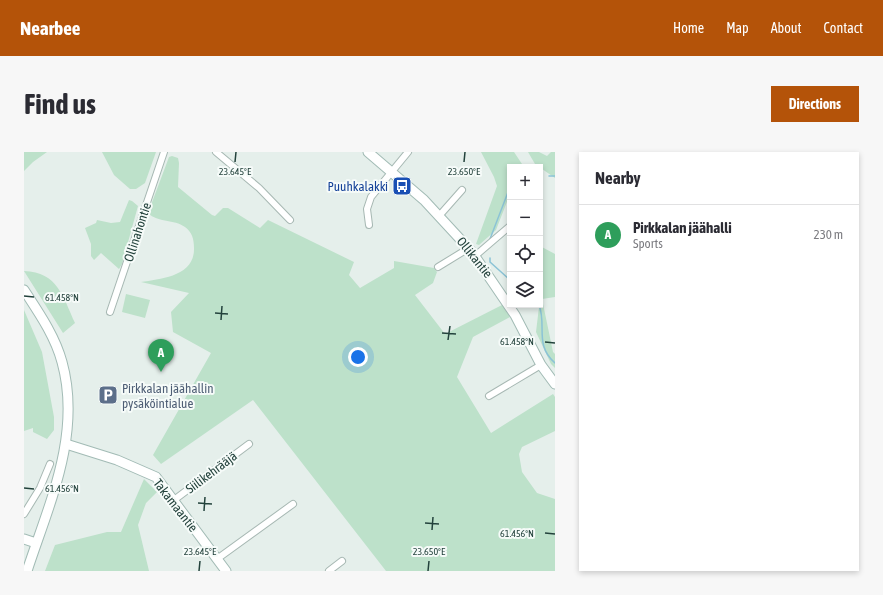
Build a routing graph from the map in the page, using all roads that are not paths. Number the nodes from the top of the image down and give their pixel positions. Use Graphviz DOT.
graph roads {
  1 [pos="164,152"];
  2 [pos="216,152"];
  3 [pos="368,152"];
  4 [pos="408,152"];
  5 [pos="392,173"];
  6 [pos="462,190"];
  7 [pos="439,216"];
  8 [pos="290,220"];
  9 [pos="369,225"];
  10 [pos="507,228"];
  11 [pos="472,252"];
  12 [pos="438,267"];
  13 [pos="24,290"];
  14 [pos="110,312"];
  15 [pos="541,365"];
  16 [pos="555,384"];
  17 [pos="489,396"];
  18 [pos="66,444"];
  19 [pos="249,444"];
  20 [pos="50,464"];
  21 [pos="174,500"];
  22 [pos="293,504"];
  23 [pos="24,514"];
  24 [pos="24,539"];
  25 [pos="36,543"];
  26 [pos="217,560"];
  27 [pos="342,562"];
  28 [pos="27,571"];
  29 [pos="226,571"];
  30 [pos="329,571"];
  1 -- 14 [label="street, Ollinahontie"];
  2 -- 8 [label="street"];
  3 -- 5 [label="street, Ollikantie"];
  4 -- 5 [label="street"];
  5 -- 7 [label="street, Ollikantie"];
  5 -- 9 [label="street"];
  6 -- 7 [label="street"];
  7 -- 11 [label="street, Ollikantie"];
  10 -- 11 [label="street"];
  11 -- 12 [label="street"];
  11 -- 15 [label="street, Ollikantie"];
  13 -- 18 [label="street"];
  15 -- 16 [label="street, Ollikantie"];
  15 -- 17 [label="street"];
  18 -- 21 [label="street, Takamaantie"];
  18 -- 25 [label="street"];
  19 -- 21 [label="street, Siilikehrääjä"];
  20 -- 23 [label="street"];
  21 -- 26 [label="street, Takamaantie"];
  22 -- 26 [label="street"];
  24 -- 25 [label="street"];
  25 -- 28 [label="street"];
  26 -- 29 [label="street, Takamaantie"];
  27 -- 30 [label="street"];
}
